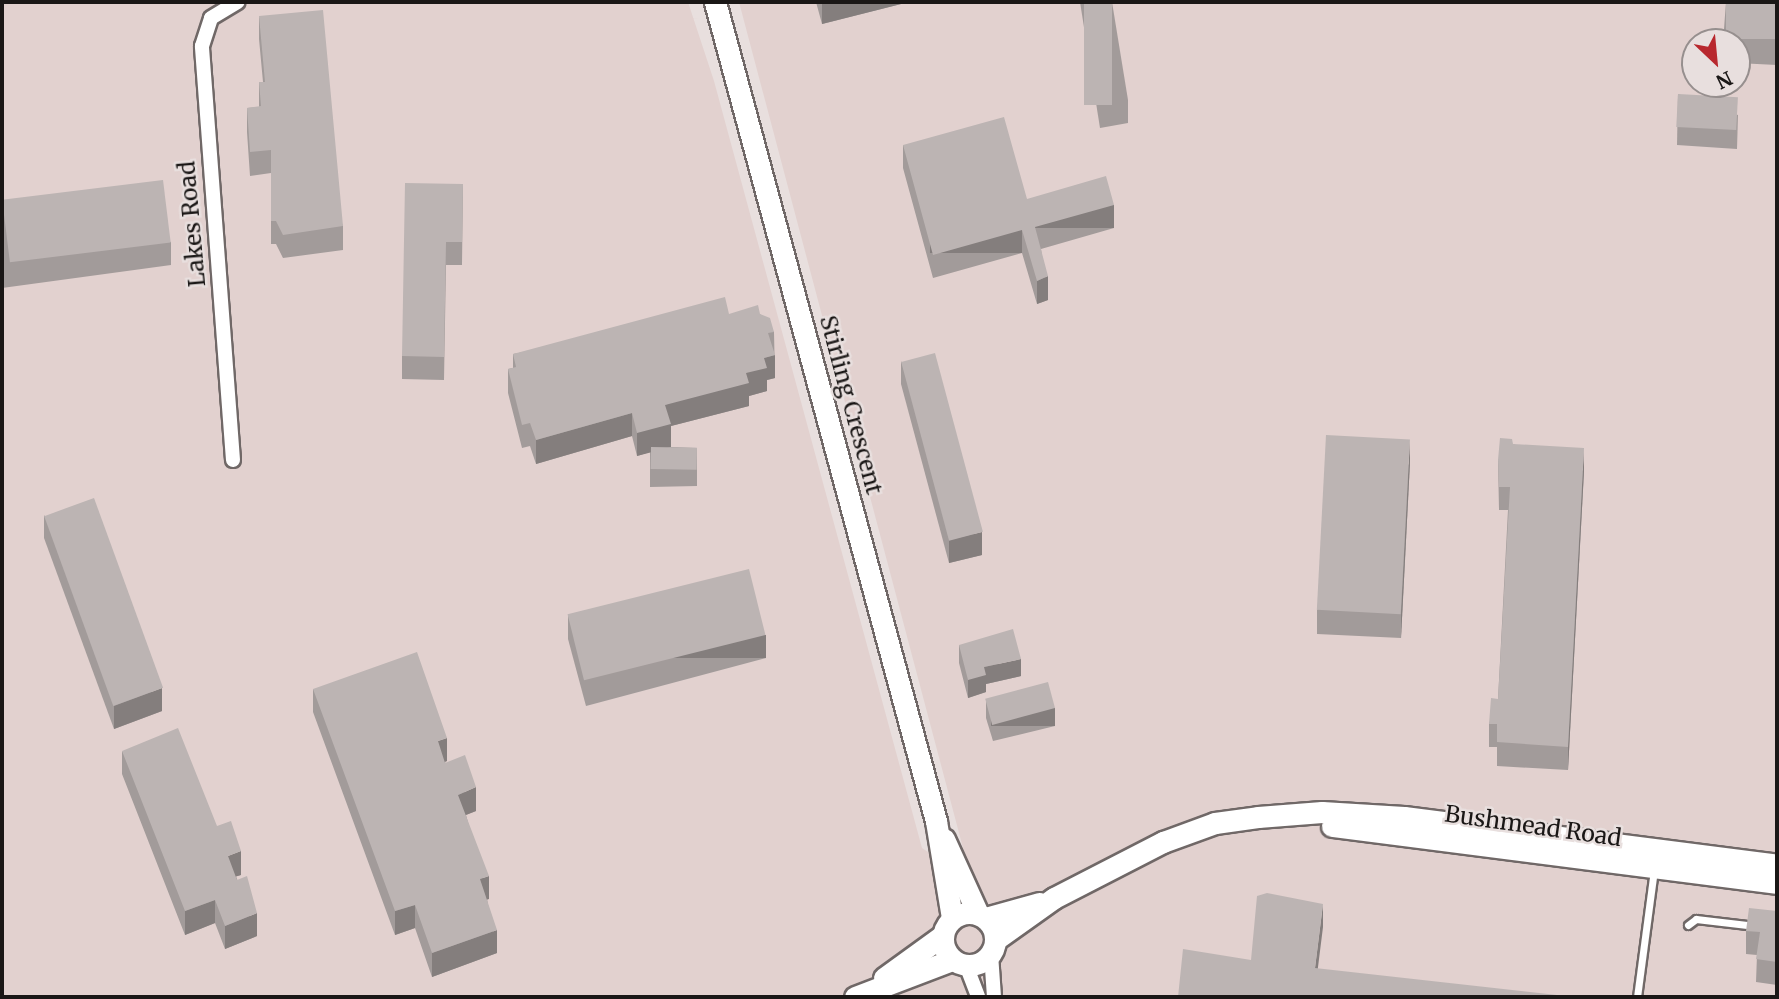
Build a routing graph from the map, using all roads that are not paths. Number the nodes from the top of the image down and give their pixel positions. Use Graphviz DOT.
graph roads {
  1 [pos="238,2"];
  2 [pos="715,2"];
  3 [pos="233,460"];
  4 [pos="936,821"];
  5 [pos="1655,861"];
  6 [pos="1777,866"];
  7 [pos="1777,883"];
  8 [pos="1054,898"];
  9 [pos="982,916"];
  10 [pos="1688,925"];
  11 [pos="947,927"];
  12 [pos="1764,927"];
  13 [pos="993,947"];
  14 [pos="959,962"];
  15 [pos="862,994"];
  16 [pos="978,997"];
  17 [pos="994,997"];
  18 [pos="1637,997"];
  1 -- 3 [label="street, Lakes Road"];
  2 -- 4 [label="main road, Stirling Crescent"];
  4 -- 9 [label="main road, Stirling Crescent"];
  4 -- 11 [label="main road, Stirling Crescent"];
  5 -- 6 [label="main road, Bushmead Road"];
  5 -- 7 [label="main road, Bushmead Road"];
  5 -- 8 [label="main road, Bushmead Road"];
  5 -- 18 [label="lane"];
  8 -- 9 [label="main road, Bushmead Road"];
  8 -- 13 [label="main road, Bushmead Road"];
  9 -- 11 [label="main road, Bushmead Road"];
  9 -- 13 [label="main road"];
  10 -- 12 [label="lane"];
  11 -- 14 [label="main road"];
  11 -- 15 [label="main road, Bushmead Road"];
  13 -- 14 [label="main road, Bushmead Road"];
  13 -- 17 [label="street"];
  14 -- 15 [label="main road, Bushmead Road"];
  14 -- 16 [label="street"];
}
